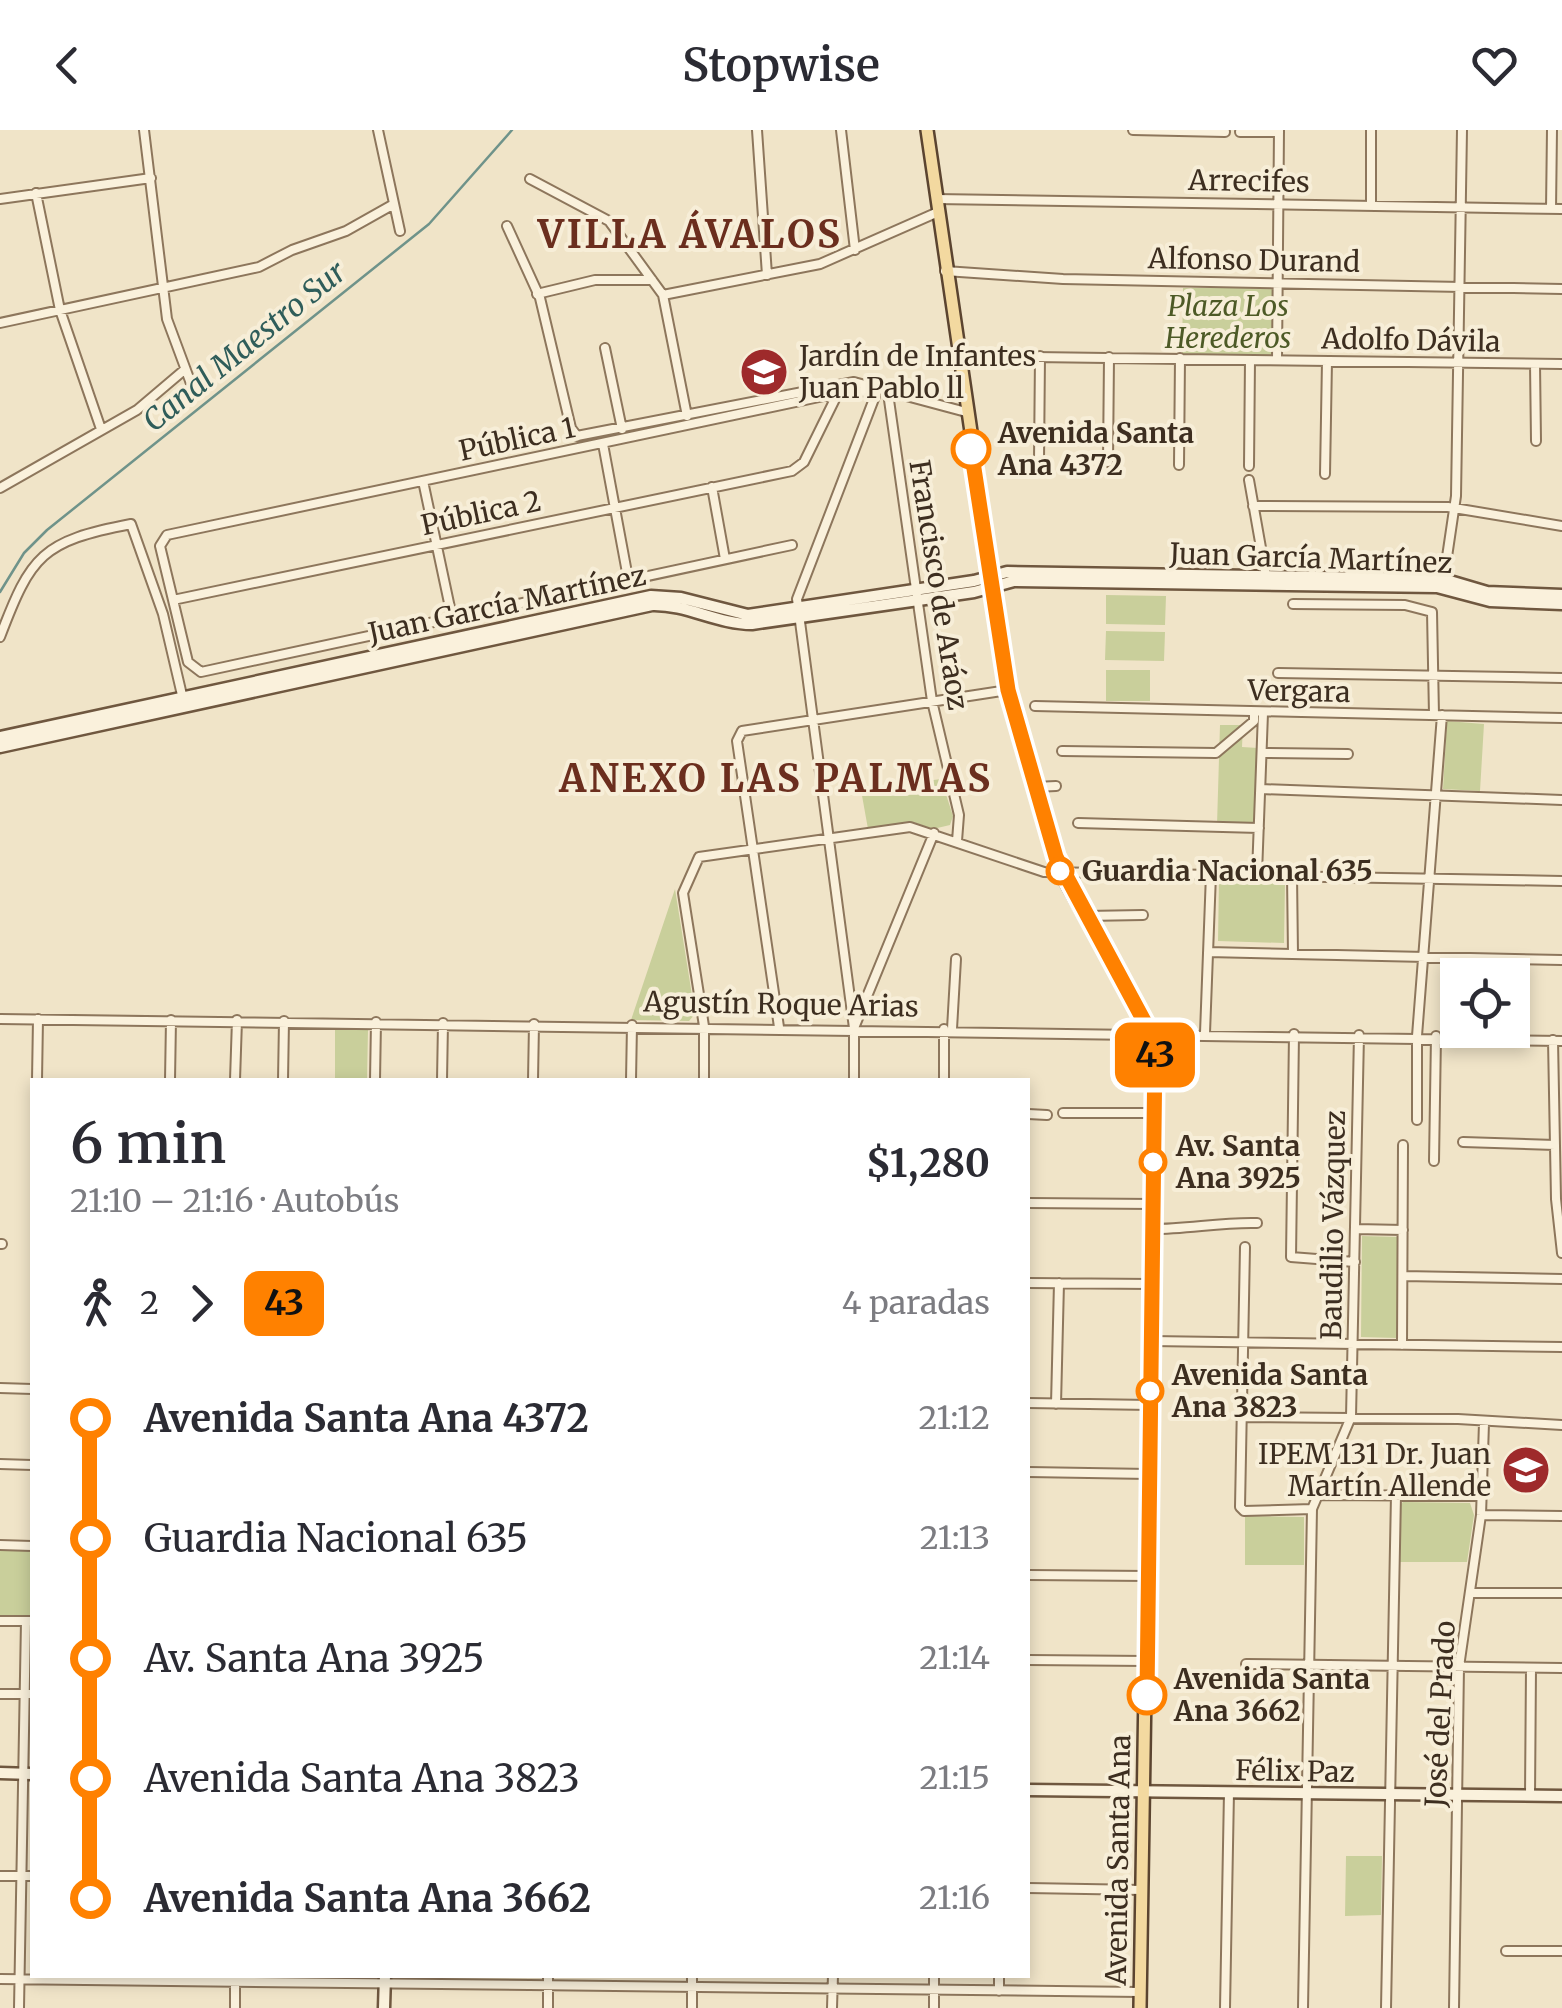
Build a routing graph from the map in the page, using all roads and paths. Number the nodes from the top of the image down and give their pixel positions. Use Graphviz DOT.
graph roads {
  1 [pos="144,130"];
  2 [pos="378,130"];
  3 [pos="757,130"];
  4 [pos="840,130"];
  5 [pos="927,130"];
  6 [pos="1133,130"];
  7 [pos="1371,130"];
  8 [pos="1462,130"];
  9 [pos="1552,130"];
  10 [pos="1279,131"];
  11 [pos="1225,132"];
  12 [pos="1240,132"];
  13 [pos="151,178"];
  14 [pos="530,179"];
  15 [pos="36,193"];
  16 [pos="0,199"];
  17 [pos="1277,203"];
  18 [pos="394,204"];
  19 [pos="937,206"];
  20 [pos="1371,206"];
  21 [pos="1461,208"];
  22 [pos="1551,209"];
  23 [pos="1562,209"];
  24 [pos="507,226"];
  25 [pos="400,231"];
  26 [pos="854,250"];
  27 [pos="945,271"];
  28 [pos="767,275"];
  29 [pos="652,280"];
  30 [pos="1277,282"];
  31 [pos="1460,287"];
  32 [pos="166,288"];
  33 [pos="1562,289"];
  34 [pos="537,294"];
  35 [pos="664,295"];
  36 [pos="60,310"];
  37 [pos="0,323"];
  38 [pos="605,348"];
  39 [pos="958,356"];
  40 [pos="1040,356"];
  41 [pos="1109,357"];
  42 [pos="1180,358"];
  43 [pos="1250,360"];
  44 [pos="1277,360"];
  45 [pos="1327,361"];
  46 [pos="1456,362"];
  47 [pos="1535,364"];
  48 [pos="1562,364"];
  49 [pos="183,371"];
  50 [pos="192,389"];
  51 [pos="876,391"];
  52 [pos="838,393"];
  53 [pos="888,393"];
  54 [pos="966,412"];
  55 [pos="687,416"];
  56 [pos="101,429"];
  57 [pos="622,429"];
  58 [pos="1536,441"];
  59 [pos="603,444"];
  60 [pos="1040,460"];
  61 [pos="1108,462"];
  62 [pos="1179,465"];
  63 [pos="1250,466"];
  64 [pos="1325,474"];
  65 [pos="1249,480"];
  66 [pos="423,481"];
  67 [pos="0,488"];
  68 [pos="712,488"];
  69 [pos="1254,506"];
  70 [pos="1455,508"];
  71 [pos="615,509"];
  72 [pos="1562,526"];
  73 [pos="792,544"];
  74 [pos="437,546"];
  75 [pos="726,559"];
  76 [pos="1266,576"];
  77 [pos="628,578"];
  78 [pos="991,581"];
  79 [pos="1443,583"];
  80 [pos="916,594"];
  81 [pos="1562,595"];
  82 [pos="172,600"];
  83 [pos="1293,604"];
  84 [pos="1562,604"];
  85 [pos="797,613"];
  86 [pos="452,617"];
  87 [pos="0,637"];
  88 [pos="1278,674"];
  89 [pos="1432,676"];
  90 [pos="1562,678"];
  91 [pos="1008,690"];
  92 [pos="182,695"];
  93 [pos="932,701"];
  94 [pos="1035,706"];
  95 [pos="1259,713"];
  96 [pos="1438,715"];
  97 [pos="812,718"];
  98 [pos="1562,718"];
  99 [pos="0,738"];
  100 [pos="0,747"];
  101 [pos="1062,751"];
  102 [pos="1262,753"];
  103 [pos="1348,754"];
  104 [pos="1035,786"];
  105 [pos="1056,786"];
  106 [pos="1261,789"];
  107 [pos="1436,794"];
  108 [pos="1562,800"];
  109 [pos="1078,822"];
  110 [pos="1259,828"];
  111 [pos="934,833"];
  112 [pos="828,838"];
  113 [pos="957,841"];
  114 [pos="753,849"];
  115 [pos="1061,873"];
  116 [pos="1211,874"];
  117 [pos="1257,874"];
  118 [pos="1292,875"];
  119 [pos="1432,878"];
  120 [pos="1562,882"];
  121 [pos="1143,915"];
  122 [pos="1086,916"];
  123 [pos="1208,952"];
  124 [pos="1293,954"];
  125 [pos="956,958"];
  126 [pos="1424,958"];
  127 [pos="1562,960"];
  128 [pos="0,1018"];
  129 [pos="38,1019"];
  130 [pos="171,1020"];
  131 [pos="237,1020"];
  132 [pos="284,1021"];
  133 [pos="376,1022"];
  134 [pos="443,1023"];
  135 [pos="534,1024"];
  136 [pos="632,1024"];
  137 [pos="704,1026"];
  138 [pos="779,1027"];
  139 [pos="854,1028"];
  140 [pos="948,1029"];
  141 [pos="1204,1033"];
  142 [pos="1151,1034"];
  143 [pos="1294,1034"];
  144 [pos="1359,1035"];
  145 [pos="1417,1036"];
  146 [pos="1436,1036"];
  147 [pos="1558,1040"];
  148 [pos="38,1078"];
  149 [pos="170,1078"];
  150 [pos="235,1078"];
  151 [pos="283,1078"];
  152 [pos="375,1078"];
  153 [pos="442,1078"];
  154 [pos="534,1078"];
  155 [pos="631,1078"];
  156 [pos="704,1078"];
  157 [pos="854,1078"];
  158 [pos="944,1078"];
  159 [pos="1154,1112"];
  160 [pos="1062,1113"];
  161 [pos="1030,1114"];
  162 [pos="1048,1115"];
  163 [pos="1417,1120"];
  164 [pos="1463,1142"];
  165 [pos="1403,1145"];
  166 [pos="1555,1145"];
  167 [pos="1434,1161"];
  168 [pos="1030,1203"];
  169 [pos="1153,1204"];
  170 [pos="1257,1222"];
  171 [pos="1152,1228"];
  172 [pos="1356,1229"];
  173 [pos="1403,1230"];
  174 [pos="1245,1247"];
  175 [pos="1562,1253"];
  176 [pos="1355,1262"];
  177 [pos="1402,1276"];
  178 [pos="1562,1279"];
  179 [pos="1030,1283"];
  180 [pos="1059,1284"];
  181 [pos="1152,1284"];
  182 [pos="1151,1341"];
  183 [pos="1244,1343"];
  184 [pos="1354,1344"];
  185 [pos="1402,1344"];
  186 [pos="1562,1347"];
  187 [pos="0,1388"];
  188 [pos="30,1389"];
  189 [pos="1030,1403"];
  190 [pos="1056,1404"];
  191 [pos="1150,1405"];
  192 [pos="1351,1417"];
  193 [pos="1243,1418"];
  194 [pos="1484,1424"];
  195 [pos="1562,1426"];
  196 [pos="0,1464"];
  197 [pos="30,1465"];
  198 [pos="1030,1472"];
  199 [pos="1150,1474"];
  200 [pos="1317,1494"];
  201 [pos="1396,1496"];
  202 [pos="1481,1496"];
  203 [pos="1312,1509"];
  204 [pos="1481,1515"];
  205 [pos="1562,1516"];
  206 [pos="0,1545"];
  207 [pos="30,1546"];
  208 [pos="1030,1575"];
  209 [pos="1148,1576"];
  210 [pos="1470,1592"];
  211 [pos="1562,1594"];
  212 [pos="0,1621"];
  213 [pos="29,1621"];
  214 [pos="1030,1660"];
  215 [pos="1147,1661"];
  216 [pos="1246,1664"];
  217 [pos="1309,1666"];
  218 [pos="1392,1666"];
  219 [pos="1459,1667"];
  220 [pos="1531,1668"];
  221 [pos="1562,1668"];
  222 [pos="0,1694"];
  223 [pos="28,1694"];
  224 [pos="0,1773"];
  225 [pos="28,1774"];
  226 [pos="1030,1790"];
  227 [pos="1146,1792"];
  228 [pos="1230,1792"];
  229 [pos="1308,1794"];
  230 [pos="1390,1794"];
  231 [pos="1458,1795"];
  232 [pos="1530,1796"];
  233 [pos="1562,1796"];
  234 [pos="0,1876"];
  235 [pos="21,1876"];
  236 [pos="30,1876"];
  237 [pos="1030,1888"];
  238 [pos="1143,1890"];
  239 [pos="1506,1950"];
  240 [pos="1562,1952"];
  241 [pos="235,1978"];
  242 [pos="692,1978"];
  243 [pos="833,1978"];
  244 [pos="934,1978"];
  245 [pos="999,1978"];
  246 [pos="385,1979"];
  247 [pos="0,1980"];
  248 [pos="19,1980"];
  249 [pos="548,1980"];
  250 [pos="692,1986"];
  251 [pos="832,1988"];
  252 [pos="934,1990"];
  253 [pos="999,1991"];
  254 [pos="1141,1992"];
  255 [pos="19,2008"];
  256 [pos="235,2008"];
  257 [pos="384,2008"];
  258 [pos="548,2008"];
  259 [pos="692,2008"];
  260 [pos="832,2008"];
  261 [pos="934,2008"];
  262 [pos="1140,2008"];
  263 [pos="1225,2008"];
  264 [pos="1303,2008"];
  265 [pos="1386,2008"];
  266 [pos="1454,2008"];
  1 -- 13 [label="street"];
  2 -- 18 [label="street"];
  3 -- 28 [label="street"];
  4 -- 26 [label="street"];
  5 -- 19 [label="main road, Avenida Santa Ana"];
  6 -- 11 [label="street"];
  7 -- 20 [label="street"];
  8 -- 21 [label="street"];
  9 -- 22 [label="street"];
  10 -- 12 [label="street"];
  10 -- 17 [label="street"];
  13 -- 15 [label="street"];
  13 -- 32 [label="street"];
  14 -- 29 [label="street"];
  15 -- 16 [label="street"];
  15 -- 36 [label="street"];
  17 -- 19 [label="street, Arrecifes"];
  17 -- 20 [label="street, Arrecifes"];
  17 -- 30 [label="street"];
  18 -- 25 [label="street"];
  18 -- 32 [label="street"];
  19 -- 26 [label="street"];
  19 -- 27 [label="main road, Avenida Santa Ana"];
  20 -- 21 [label="street, Arrecifes"];
  21 -- 22 [label="street, Arrecifes"];
  21 -- 31 [label="street"];
  22 -- 23 [label="street, Arrecifes"];
  24 -- 34 [label="street"];
  26 -- 28 [label="street"];
  27 -- 30 [label="street, Alfonso Durand"];
  27 -- 39 [label="main road, Avenida Santa Ana"];
  28 -- 35 [label="street"];
  29 -- 34 [label="street"];
  29 -- 35 [label="street"];
  30 -- 31 [label="street, Alfonso Durand"];
  30 -- 44 [label="street"];
  31 -- 33 [label="street, Alfonso Durand"];
  31 -- 46 [label="street"];
  32 -- 36 [label="street"];
  32 -- 49 [label="street"];
  34 -- 57 [label="street"];
  35 -- 55 [label="street"];
  36 -- 37 [label="street"];
  36 -- 56 [label="street"];
  38 -- 57 [label="street"];
  39 -- 40 [label="street, Adolfo Dávila"];
  39 -- 54 [label="main road, Avenida Santa Ana"];
  40 -- 41 [label="street, Adolfo Dávila"];
  40 -- 60 [label="street"];
  41 -- 42 [label="street, Adolfo Dávila"];
  41 -- 61 [label="street"];
  42 -- 43 [label="street, Adolfo Dávila"];
  42 -- 62 [label="street"];
  43 -- 44 [label="street, Adolfo Dávila"];
  43 -- 63 [label="street"];
  44 -- 45 [label="street, Adolfo Dávila"];
  45 -- 46 [label="street, Adolfo Dávila"];
  45 -- 64 [label="street"];
  46 -- 47 [label="street, Adolfo Dávila"];
  46 -- 70 [label="street"];
  47 -- 48 [label="street, Adolfo Dávila"];
  47 -- 58 [label="street"];
  49 -- 50 [label="street"];
  49 -- 56 [label="street"];
  51 -- 52 [label="street, Pública 1"];
  51 -- 53 [label="street"];
  51 -- 55 [label="street"];
  51 -- 85 [label="street"];
  52 -- 59 [label="street, Pública 1"];
  52 -- 68 [label="street, Pública 2"];
  53 -- 54 [label="street"];
  53 -- 80 [label="street, Francisco de Aráoz"];
  54 -- 78 [label="main road, Avenida Santa Ana"];
  55 -- 57 [label="street"];
  56 -- 67 [label="street"];
  59 -- 66 [label="street, Pública 1"];
  59 -- 71 [label="street"];
  65 -- 69 [label="street"];
  66 -- 74 [label="street"];
  66 -- 82 [label="street, Pública 1"];
  68 -- 71 [label="street, Pública 2"];
  68 -- 75 [label="street"];
  69 -- 70 [label="street"];
  69 -- 76 [label="street"];
  70 -- 72 [label="street"];
  70 -- 79 [label="street"];
  71 -- 74 [label="street, Pública 2"];
  71 -- 77 [label="street"];
  73 -- 75 [label="street"];
  74 -- 82 [label="street, Pública 2"];
  74 -- 86 [label="street"];
  75 -- 77 [label="street"];
  76 -- 78 [label="main road, Juan García Martínez"];
  76 -- 79 [label="main road, Juan García Martínez"];
  77 -- 86 [label="street"];
  78 -- 79 [label="main road, Juan García Martínez"];
  78 -- 80 [label="main road, Juan García Martínez"];
  78 -- 91 [label="main road, Avenida Santa Ana"];
  79 -- 81 [label="main road, Juan García Martínez"];
  79 -- 84 [label="main road, Juan García Martínez"];
  80 -- 85 [label="main road, Juan García Martínez"];
  80 -- 93 [label="street, Francisco de Aráoz"];
  82 -- 86 [label="street"];
  83 -- 89 [label="street"];
  85 -- 92 [label="main road, Juan García Martínez"];
  85 -- 97 [label="street"];
  85 -- 100 [label="main road, Juan García Martínez"];
  87 -- 92 [label="street"];
  88 -- 89 [label="street"];
  89 -- 90 [label="street"];
  89 -- 96 [label="street"];
  91 -- 93 [label="street"];
  91 -- 104 [label="main road, Avenida Santa Ana"];
  92 -- 99 [label="main road, Juan García Martínez"];
  93 -- 97 [label="street"];
  93 -- 113 [label="street, Francisco de Aráoz"];
  94 -- 95 [label="street, Vergara"];
  95 -- 96 [label="street, Vergara"];
  95 -- 101 [label="street"];
  95 -- 102 [label="street"];
  96 -- 98 [label="street, Vergara"];
  96 -- 107 [label="street"];
  97 -- 112 [label="street"];
  97 -- 114 [label="street"];
  102 -- 103 [label="street"];
  102 -- 106 [label="street"];
  104 -- 105 [label="street"];
  104 -- 115 [label="main road, Avenida Santa Ana"];
  106 -- 107 [label="street"];
  106 -- 110 [label="street"];
  107 -- 108 [label="street"];
  107 -- 119 [label="street"];
  109 -- 110 [label="street"];
  110 -- 117 [label="street"];
  111 -- 112 [label="street"];
  111 -- 113 [label="street"];
  111 -- 139 [label="street"];
  112 -- 114 [label="street"];
  112 -- 139 [label="street"];
  113 -- 115 [label="street"];
  114 -- 137 [label="street"];
  114 -- 138 [label="street"];
  115 -- 116 [label="street"];
  115 -- 122 [label="main road, Avenida Santa Ana"];
  116 -- 117 [label="street"];
  116 -- 123 [label="street"];
  117 -- 118 [label="street"];
  118 -- 119 [label="street"];
  118 -- 124 [label="street"];
  119 -- 120 [label="street"];
  119 -- 126 [label="street"];
  121 -- 122 [label="street"];
  122 -- 142 [label="main road, Avenida Santa Ana"];
  123 -- 124 [label="street"];
  123 -- 141 [label="street"];
  124 -- 126 [label="street"];
  125 -- 140 [label="street"];
  126 -- 127 [label="street"];
  126 -- 145 [label="street"];
  128 -- 129 [label="street, Agustín Roque Arias"];
  129 -- 130 [label="street, Agustín Roque Arias"];
  129 -- 148 [label="street"];
  130 -- 131 [label="street, Agustín Roque Arias"];
  130 -- 149 [label="street"];
  131 -- 132 [label="street, Agustín Roque Arias"];
  131 -- 150 [label="street"];
  132 -- 133 [label="street, Agustín Roque Arias"];
  132 -- 151 [label="street"];
  133 -- 134 [label="street, Agustín Roque Arias"];
  133 -- 152 [label="street"];
  134 -- 135 [label="street, Agustín Roque Arias"];
  134 -- 153 [label="street"];
  135 -- 136 [label="street, Agustín Roque Arias"];
  135 -- 154 [label="street"];
  136 -- 137 [label="street, Agustín Roque Arias"];
  136 -- 155 [label="street"];
  137 -- 138 [label="street, Agustín Roque Arias"];
  137 -- 156 [label="street"];
  138 -- 139 [label="street, Agustín Roque Arias"];
  139 -- 140 [label="street, Agustín Roque Arias"];
  139 -- 157 [label="street"];
  140 -- 142 [label="street, Agustín Roque Arias"];
  140 -- 158 [label="street"];
  141 -- 142 [label="street, Agustín Roque Arias"];
  141 -- 143 [label="street, Agustín Roque Arias"];
  142 -- 159 [label="main road, Avenida Santa Ana"];
  143 -- 144 [label="street, Agustín Roque Arias"];
  143 -- 176 [label="street"];
  144 -- 145 [label="street, Agustín Roque Arias"];
  144 -- 172 [label="street, Baudilio Vázquez"];
  145 -- 146 [label="street, Agustín Roque Arias"];
  145 -- 163 [label="street"];
  146 -- 147 [label="street, Agustín Roque Arias"];
  146 -- 167 [label="street"];
  147 -- 166 [label="street"];
  159 -- 160 [label="street"];
  159 -- 169 [label="main road, Avenida Santa Ana"];
  161 -- 162 [label="street"];
  164 -- 166 [label="street"];
  165 -- 173 [label="street"];
  166 -- 175 [label="street"];
  168 -- 169 [label="street"];
  169 -- 171 [label="main road, Avenida Santa Ana"];
  170 -- 171 [label="street"];
  171 -- 181 [label="main road, Avenida Santa Ana"];
  172 -- 173 [label="street"];
  172 -- 176 [label="street, Baudilio Vázquez"];
  173 -- 177 [label="street"];
  174 -- 183 [label="street"];
  176 -- 184 [label="street, Baudilio Vázquez"];
  177 -- 178 [label="street"];
  177 -- 185 [label="street"];
  179 -- 180 [label="street"];
  180 -- 181 [label="street"];
  180 -- 190 [label="street"];
  181 -- 182 [label="main road, Avenida Santa Ana"];
  182 -- 183 [label="street"];
  182 -- 191 [label="main road, Avenida Santa Ana"];
  183 -- 184 [label="street"];
  183 -- 193 [label="street"];
  184 -- 185 [label="street"];
  184 -- 192 [label="street, Baudilio Vázquez"];
  185 -- 186 [label="street"];
  187 -- 188 [label="street"];
  189 -- 190 [label="street"];
  190 -- 191 [label="street"];
  191 -- 199 [label="main road, Avenida Santa Ana"];
  192 -- 193 [label="street"];
  192 -- 194 [label="street"];
  192 -- 200 [label="street, Baudilio Vázquez"];
  193 -- 203 [label="street"];
  194 -- 195 [label="street"];
  194 -- 202 [label="street, José del Prado"];
  196 -- 197 [label="street"];
  198 -- 199 [label="street"];
  199 -- 209 [label="main road, Avenida Santa Ana"];
  200 -- 201 [label="street"];
  200 -- 203 [label="street, Baudilio Vázquez"];
  201 -- 202 [label="street"];
  201 -- 218 [label="street"];
  202 -- 204 [label="street, José del Prado"];
  203 -- 217 [label="street, Baudilio Vázquez"];
  204 -- 205 [label="street"];
  204 -- 210 [label="street, José del Prado"];
  206 -- 207 [label="street"];
  208 -- 209 [label="street"];
  209 -- 215 [label="main road, Avenida Santa Ana"];
  210 -- 211 [label="street"];
  210 -- 219 [label="street, José del Prado"];
  212 -- 213 [label="street"];
  213 -- 223 [label="street"];
  214 -- 215 [label="street"];
  215 -- 227 [label="main road, Avenida Santa Ana"];
  216 -- 217 [label="street"];
  217 -- 218 [label="street"];
  217 -- 229 [label="street, Baudilio Vázquez"];
  218 -- 219 [label="street"];
  218 -- 230 [label="street"];
  219 -- 220 [label="street"];
  219 -- 231 [label="street, José del Prado"];
  220 -- 221 [label="street"];
  220 -- 232 [label="street"];
  222 -- 223 [label="street"];
  223 -- 225 [label="street"];
  224 -- 225 [label="main road"];
  225 -- 235 [label="street"];
  226 -- 227 [label="main road, Félix Paz"];
  227 -- 228 [label="main road, Félix Paz"];
  227 -- 238 [label="main road, Avenida Santa Ana"];
  228 -- 229 [label="main road, Félix Paz"];
  228 -- 263 [label="street"];
  229 -- 230 [label="main road, Félix Paz"];
  229 -- 264 [label="street, Baudilio Vázquez"];
  230 -- 231 [label="main road, Félix Paz"];
  230 -- 265 [label="street"];
  231 -- 232 [label="main road, Félix Paz"];
  231 -- 266 [label="street, José del Prado"];
  232 -- 233 [label="main road, Félix Paz"];
  234 -- 235 [label="street"];
  235 -- 236 [label="street"];
  235 -- 248 [label="street"];
  237 -- 238 [label="street"];
  238 -- 254 [label="main road, Avenida Santa Ana"];
  239 -- 240 [label="street"];
  241 -- 246 [label="street"];
  241 -- 248 [label="street"];
  241 -- 256 [label="street"];
  242 -- 250 [label="street"];
  243 -- 251 [label="street"];
  244 -- 252 [label="street"];
  245 -- 253 [label="street"];
  246 -- 249 [label="street"];
  246 -- 257 [label="main road"];
  247 -- 248 [label="street"];
  248 -- 255 [label="street"];
  249 -- 250 [label="street"];
  249 -- 258 [label="street"];
  250 -- 251 [label="street"];
  250 -- 259 [label="street"];
  251 -- 252 [label="street"];
  251 -- 260 [label="street"];
  252 -- 253 [label="street"];
  252 -- 261 [label="street"];
  253 -- 254 [label="street"];
  254 -- 262 [label="main road, Avenida Santa Ana"];
}
